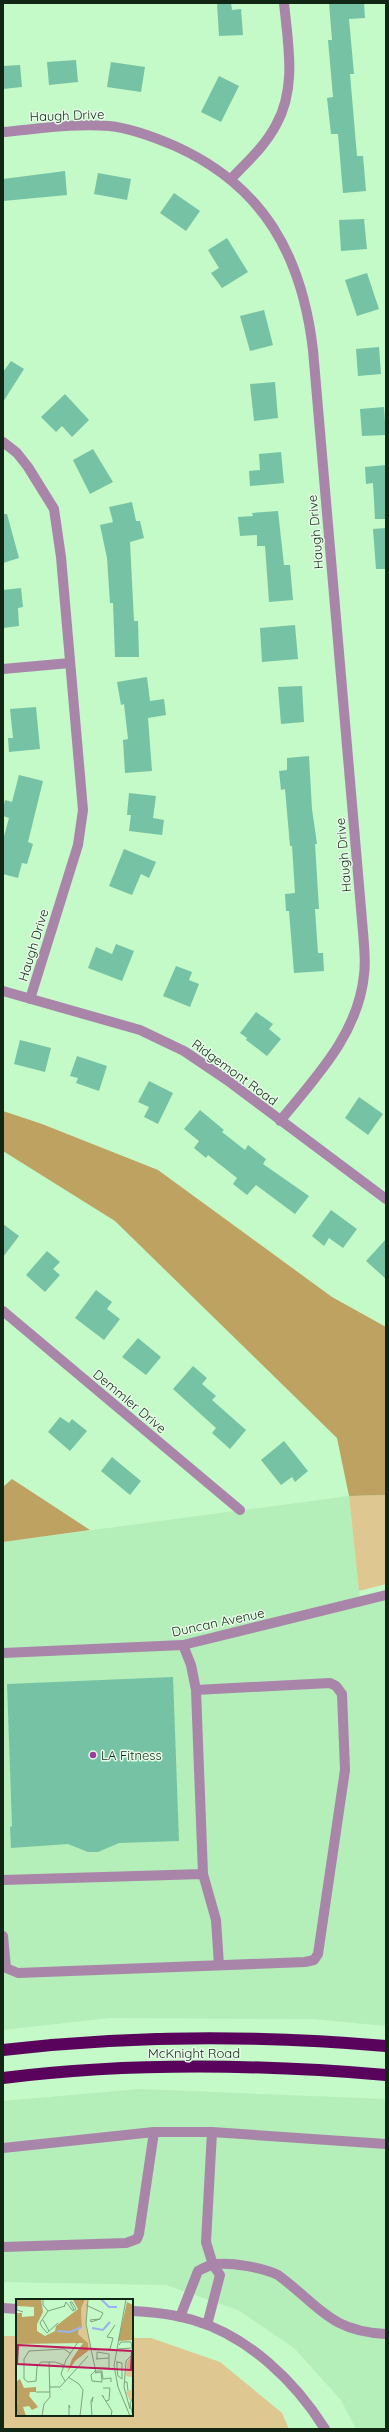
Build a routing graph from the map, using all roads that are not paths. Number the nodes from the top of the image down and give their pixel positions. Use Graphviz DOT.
graph roads {
  1 [pos="284,3"];
  2 [pos="3,132"];
  3 [pos="231,179"];
  4 [pos="3,442"];
  5 [pos="70,663"];
  6 [pos="3,670"];
  7 [pos="3,991"];
  8 [pos="30,999"];
  9 [pos="280,1122"];
  10 [pos="386,1199"];
  11 [pos="4,1312"];
  12 [pos="240,1510"];
  13 [pos="386,1596"];
  14 [pos="183,1645"];
  15 [pos="3,1653"];
  16 [pos="196,1690"];
  17 [pos="203,1874"];
  18 [pos="3,1880"];
  19 [pos="3,1936"];
  20 [pos="219,1965"];
  21 [pos="386,2046"];
  22 [pos="3,2050"];
  23 [pos="386,2075"];
  24 [pos="3,2078"];
  25 [pos="154,2132"];
  26 [pos="212,2132"];
  27 [pos="386,2144"];
  28 [pos="3,2148"];
  29 [pos="3,2247"];
  30 [pos="212,2265"];
  31 [pos="3,2308"];
  32 [pos="16,2308"];
  33 [pos="133,2311"];
  34 [pos="180,2317"];
  35 [pos="207,2325"];
  36 [pos="386,2334"];
  37 [pos="325,2429"];
  1 -- 3 [label="street"];
  2 -- 3 [label="street, Haugh Drive"];
  3 -- 9 [label="street, Haugh Drive"];
  4 -- 5 [label="street, Haugh Drive"];
  5 -- 6 [label="street"];
  5 -- 8 [label="street, Haugh Drive"];
  7 -- 8 [label="street, Ridgemont Road"];
  8 -- 9 [label="street, Ridgemont Road"];
  9 -- 10 [label="street, Ridgemont Road"];
  11 -- 12 [label="street, Demmler Drive"];
  13 -- 14 [label="street, Duncan Avenue"];
  14 -- 15 [label="street, Duncan Avenue"];
  14 -- 16 [label="street"];
  16 -- 17 [label="street"];
  16 -- 20 [label="street"];
  17 -- 18 [label="street"];
  17 -- 20 [label="street"];
  19 -- 20 [label="street"];
  21 -- 22 [label="highway, McKnight Road"];
  23 -- 24 [label="highway, McKnight Road"];
  25 -- 26 [label="street"];
  25 -- 28 [label="street"];
  25 -- 29 [label="street"];
  26 -- 27 [label="street"];
  26 -- 30 [label="street"];
  30 -- 34 [label="street"];
  30 -- 35 [label="street"];
  30 -- 36 [label="street"];
  31 -- 32 [label="street"];
  33 -- 34 [label="street"];
  34 -- 35 [label="street"];
  35 -- 37 [label="street"];
}
